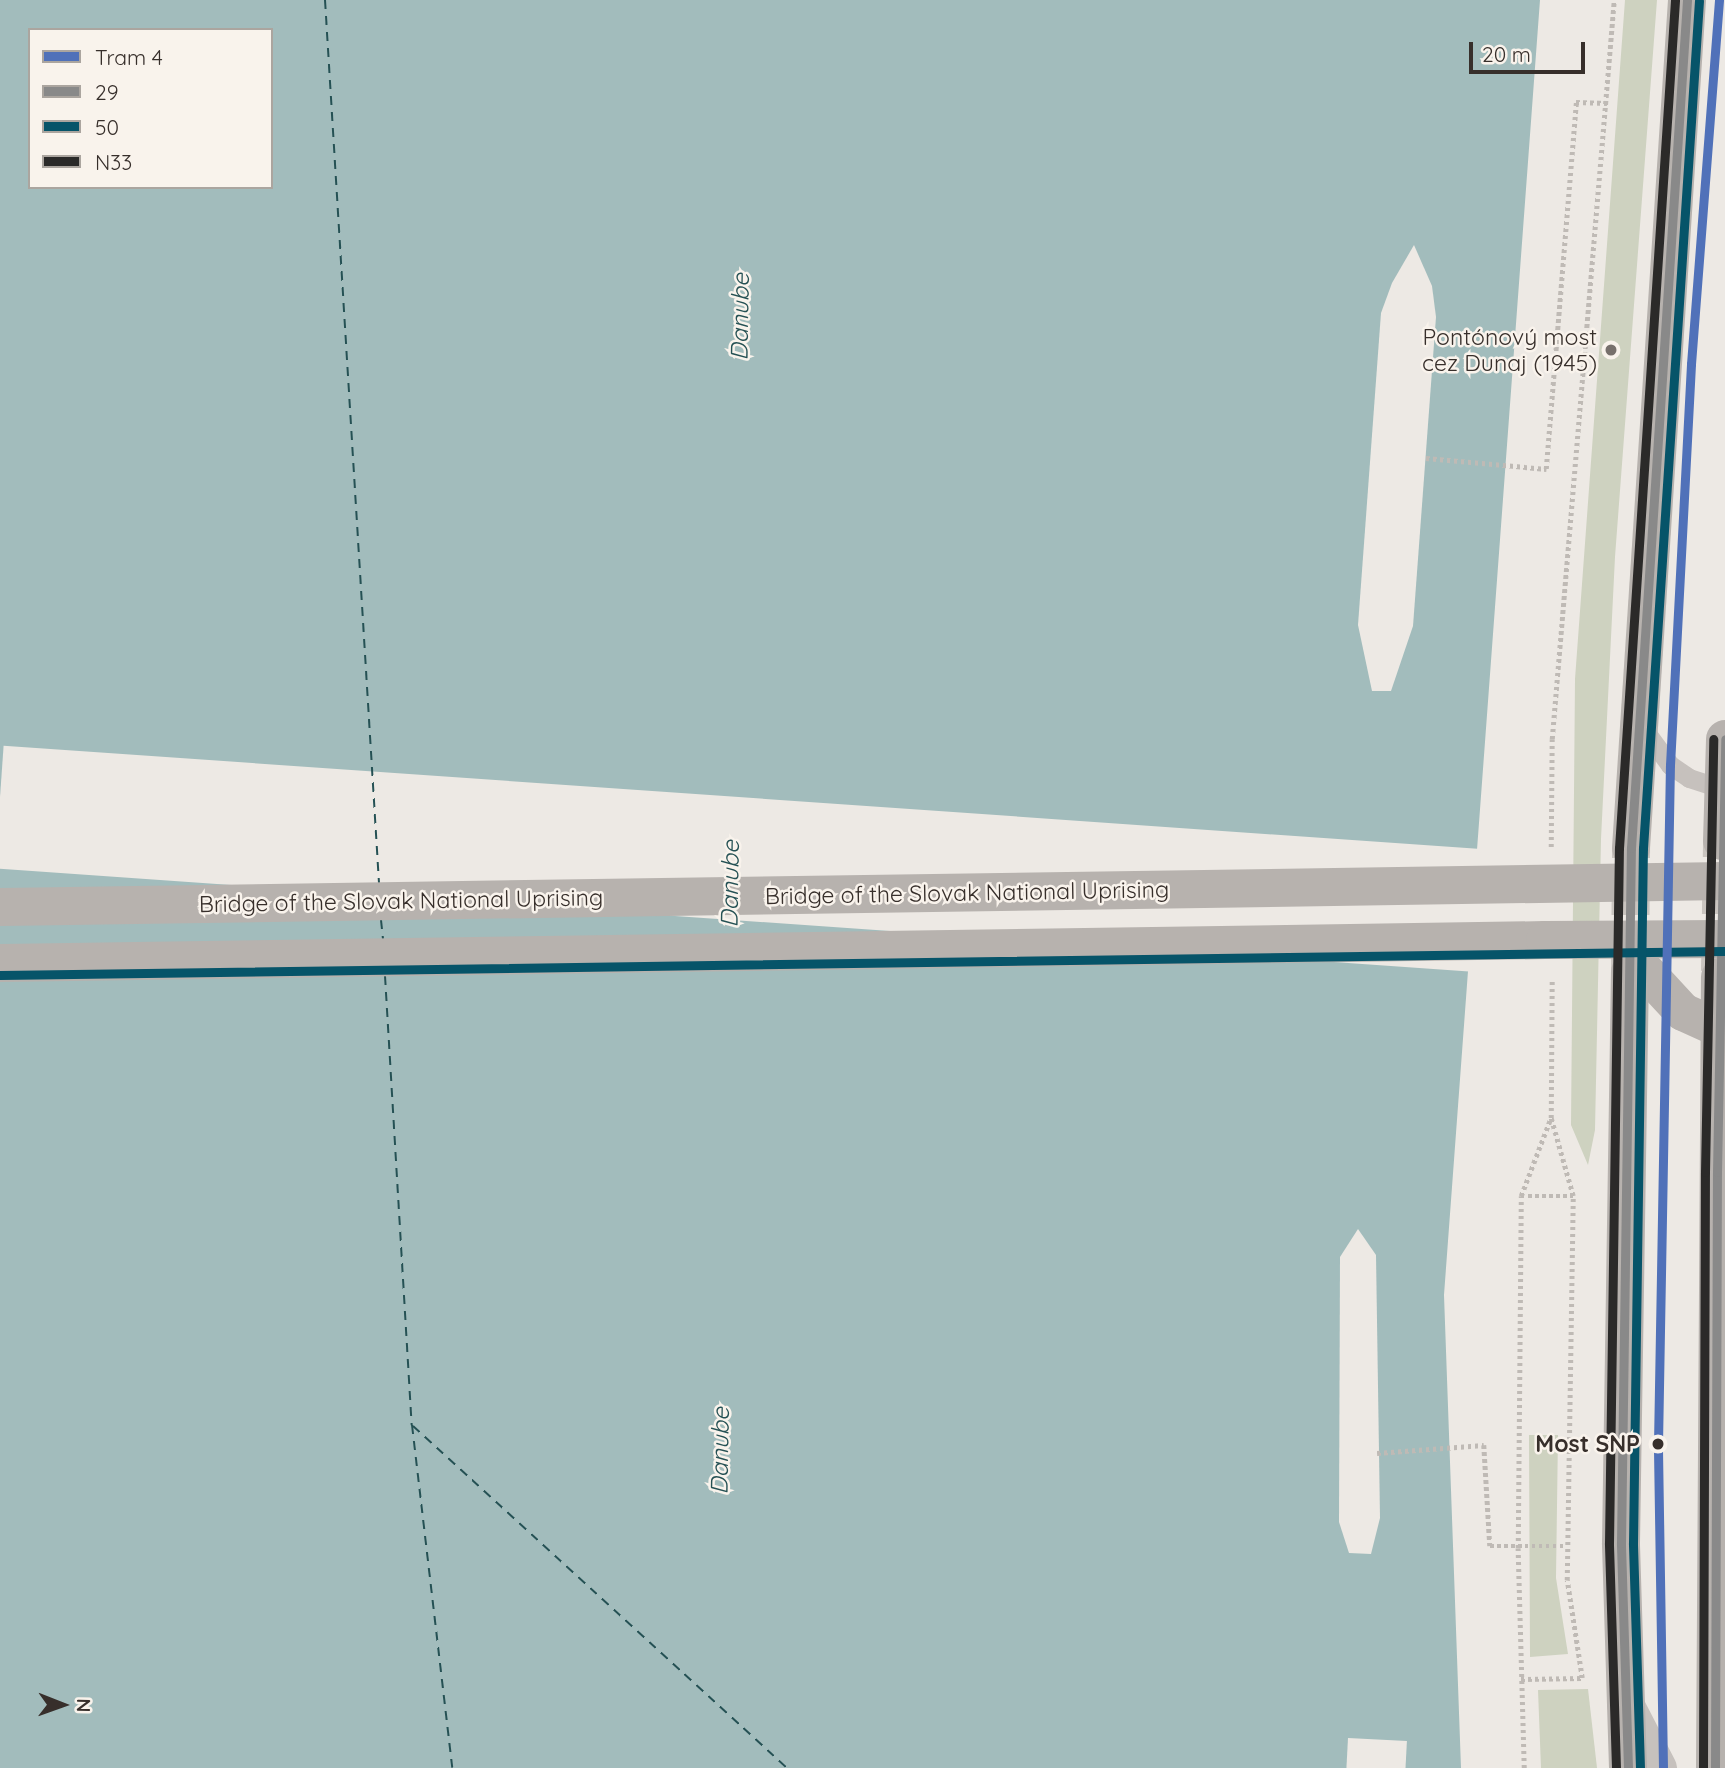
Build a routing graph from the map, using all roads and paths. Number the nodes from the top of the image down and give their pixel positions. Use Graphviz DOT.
graph roads {
  1 [pos="1614,0"];
  2 [pos="1687,0"];
  3 [pos="1607,103"];
  4 [pos="1426,458"];
  5 [pos="1637,719"];
  6 [pos="1725,739"];
  7 [pos="1724,790"];
  8 [pos="1722,841"];
  9 [pos="1551,848"];
  10 [pos="1631,848"];
  11 [pos="1725,881"];
  12 [pos="0,907"];
  13 [pos="1725,939"];
  14 [pos="0,962"];
  15 [pos="1552,971"];
  16 [pos="1720,977"];
  17 [pos="1722,1030"];
  18 [pos="1551,1118"];
  19 [pos="1721,1160"];
  20 [pos="1521,1196"];
  21 [pos="1573,1196"];
  22 [pos="1377,1453"];
  23 [pos="1567,1546"];
  24 [pos="1518,1548"];
  25 [pos="1521,1678"];
  26 [pos="1624,1703"];
  27 [pos="1524,1768"];
  28 [pos="1628,1768"];
  29 [pos="1658,1768"];
  30 [pos="1715,1768"];
  1 -- 3 [label="path"];
  2 -- 5 [label="main road"];
  3 -- 4 [label="path"];
  3 -- 9 [label="path"];
  5 -- 7 [label="lane"];
  5 -- 10 [label="main road"];
  6 -- 7 [label="main road"];
  7 -- 8 [label="main road"];
  11 -- 12 [label="main road, Bridge of the Slovak National Uprising, bridge"];
  13 -- 14 [label="main road, bridge"];
  15 -- 18 [label="path"];
  16 -- 17 [label="main road"];
  17 -- 19 [label="main road"];
  17 -- 26 [label="main road"];
  18 -- 20 [label="path"];
  18 -- 21 [label="path"];
  19 -- 30 [label="main road"];
  20 -- 21 [label="path"];
  20 -- 24 [label="path"];
  21 -- 23 [label="path"];
  22 -- 24 [label="path"];
  23 -- 24 [label="path"];
  23 -- 25 [label="path"];
  24 -- 25 [label="path"];
  25 -- 27 [label="path"];
  26 -- 28 [label="main road"];
  26 -- 29 [label="street"];
}
